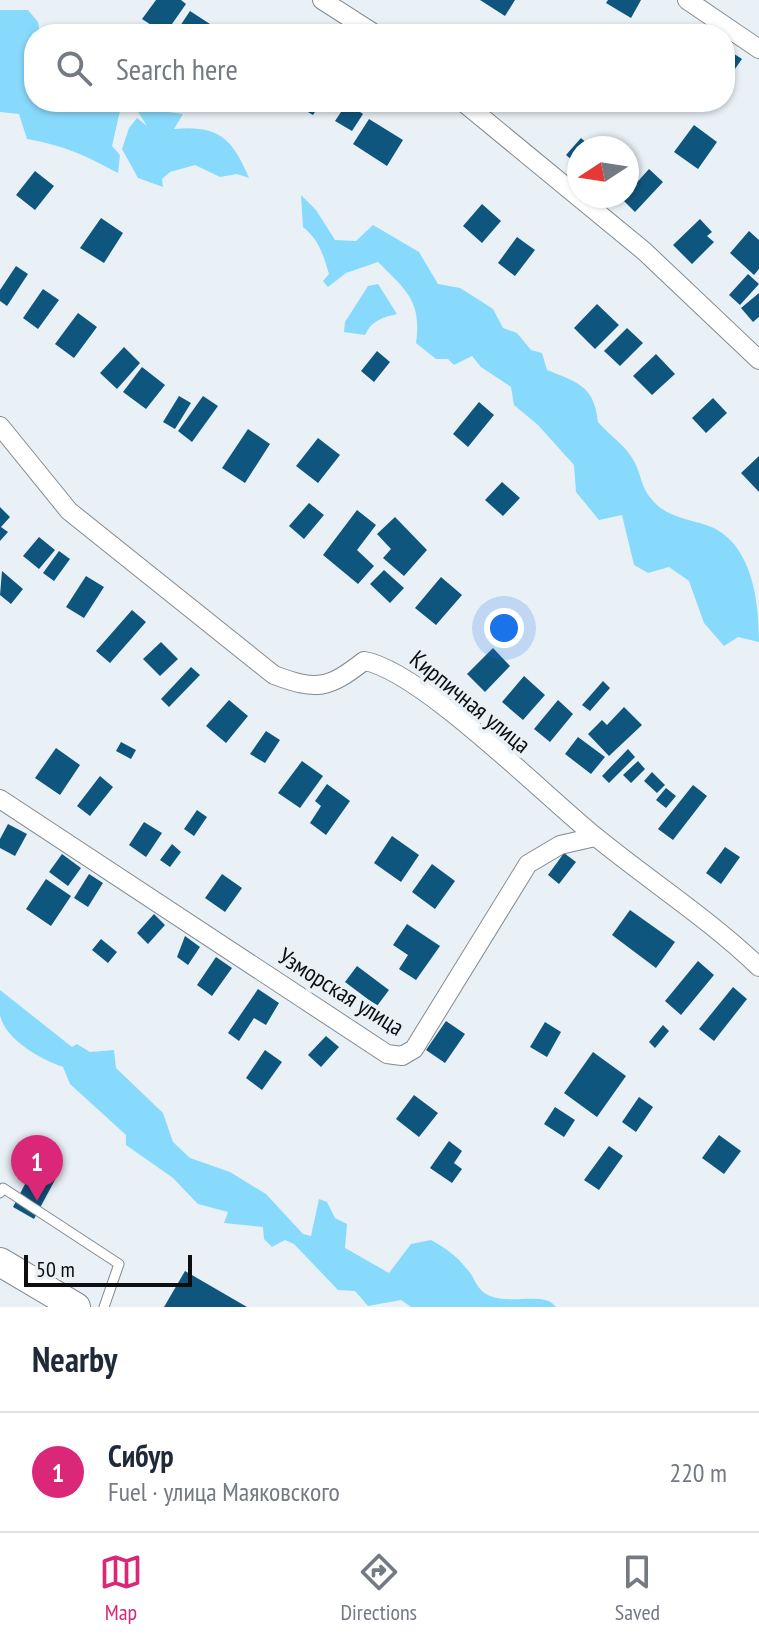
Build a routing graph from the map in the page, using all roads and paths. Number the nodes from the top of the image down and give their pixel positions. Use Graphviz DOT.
graph roads {
  1 [pos="322,0"];
  2 [pos="687,0"];
  3 [pos="359,24"];
  4 [pos="722,24"];
  5 [pos="735,33"];
  6 [pos="759,49"];
  7 [pos="475,112"];
  8 [pos="759,360"];
  9 [pos="0,426"];
  10 [pos="0,799"];
  11 [pos="595,837"];
  12 [pos="759,967"];
  13 [pos="0,1193"];
  14 [pos="0,1262"];
  15 [pos="76,1307"];
  16 [pos="104,1307"];
  1 -- 3 [label="street"];
  2 -- 4 [label="street"];
  5 -- 6 [label="street"];
  7 -- 8 [label="street"];
  9 -- 11 [label="street, Кирпичная улица"];
  10 -- 11 [label="street, Узморская улица"];
  11 -- 12 [label="street, Кирпичная улица"];
  13 -- 16 [label="lane"];
  14 -- 15 [label="main road"];
}
